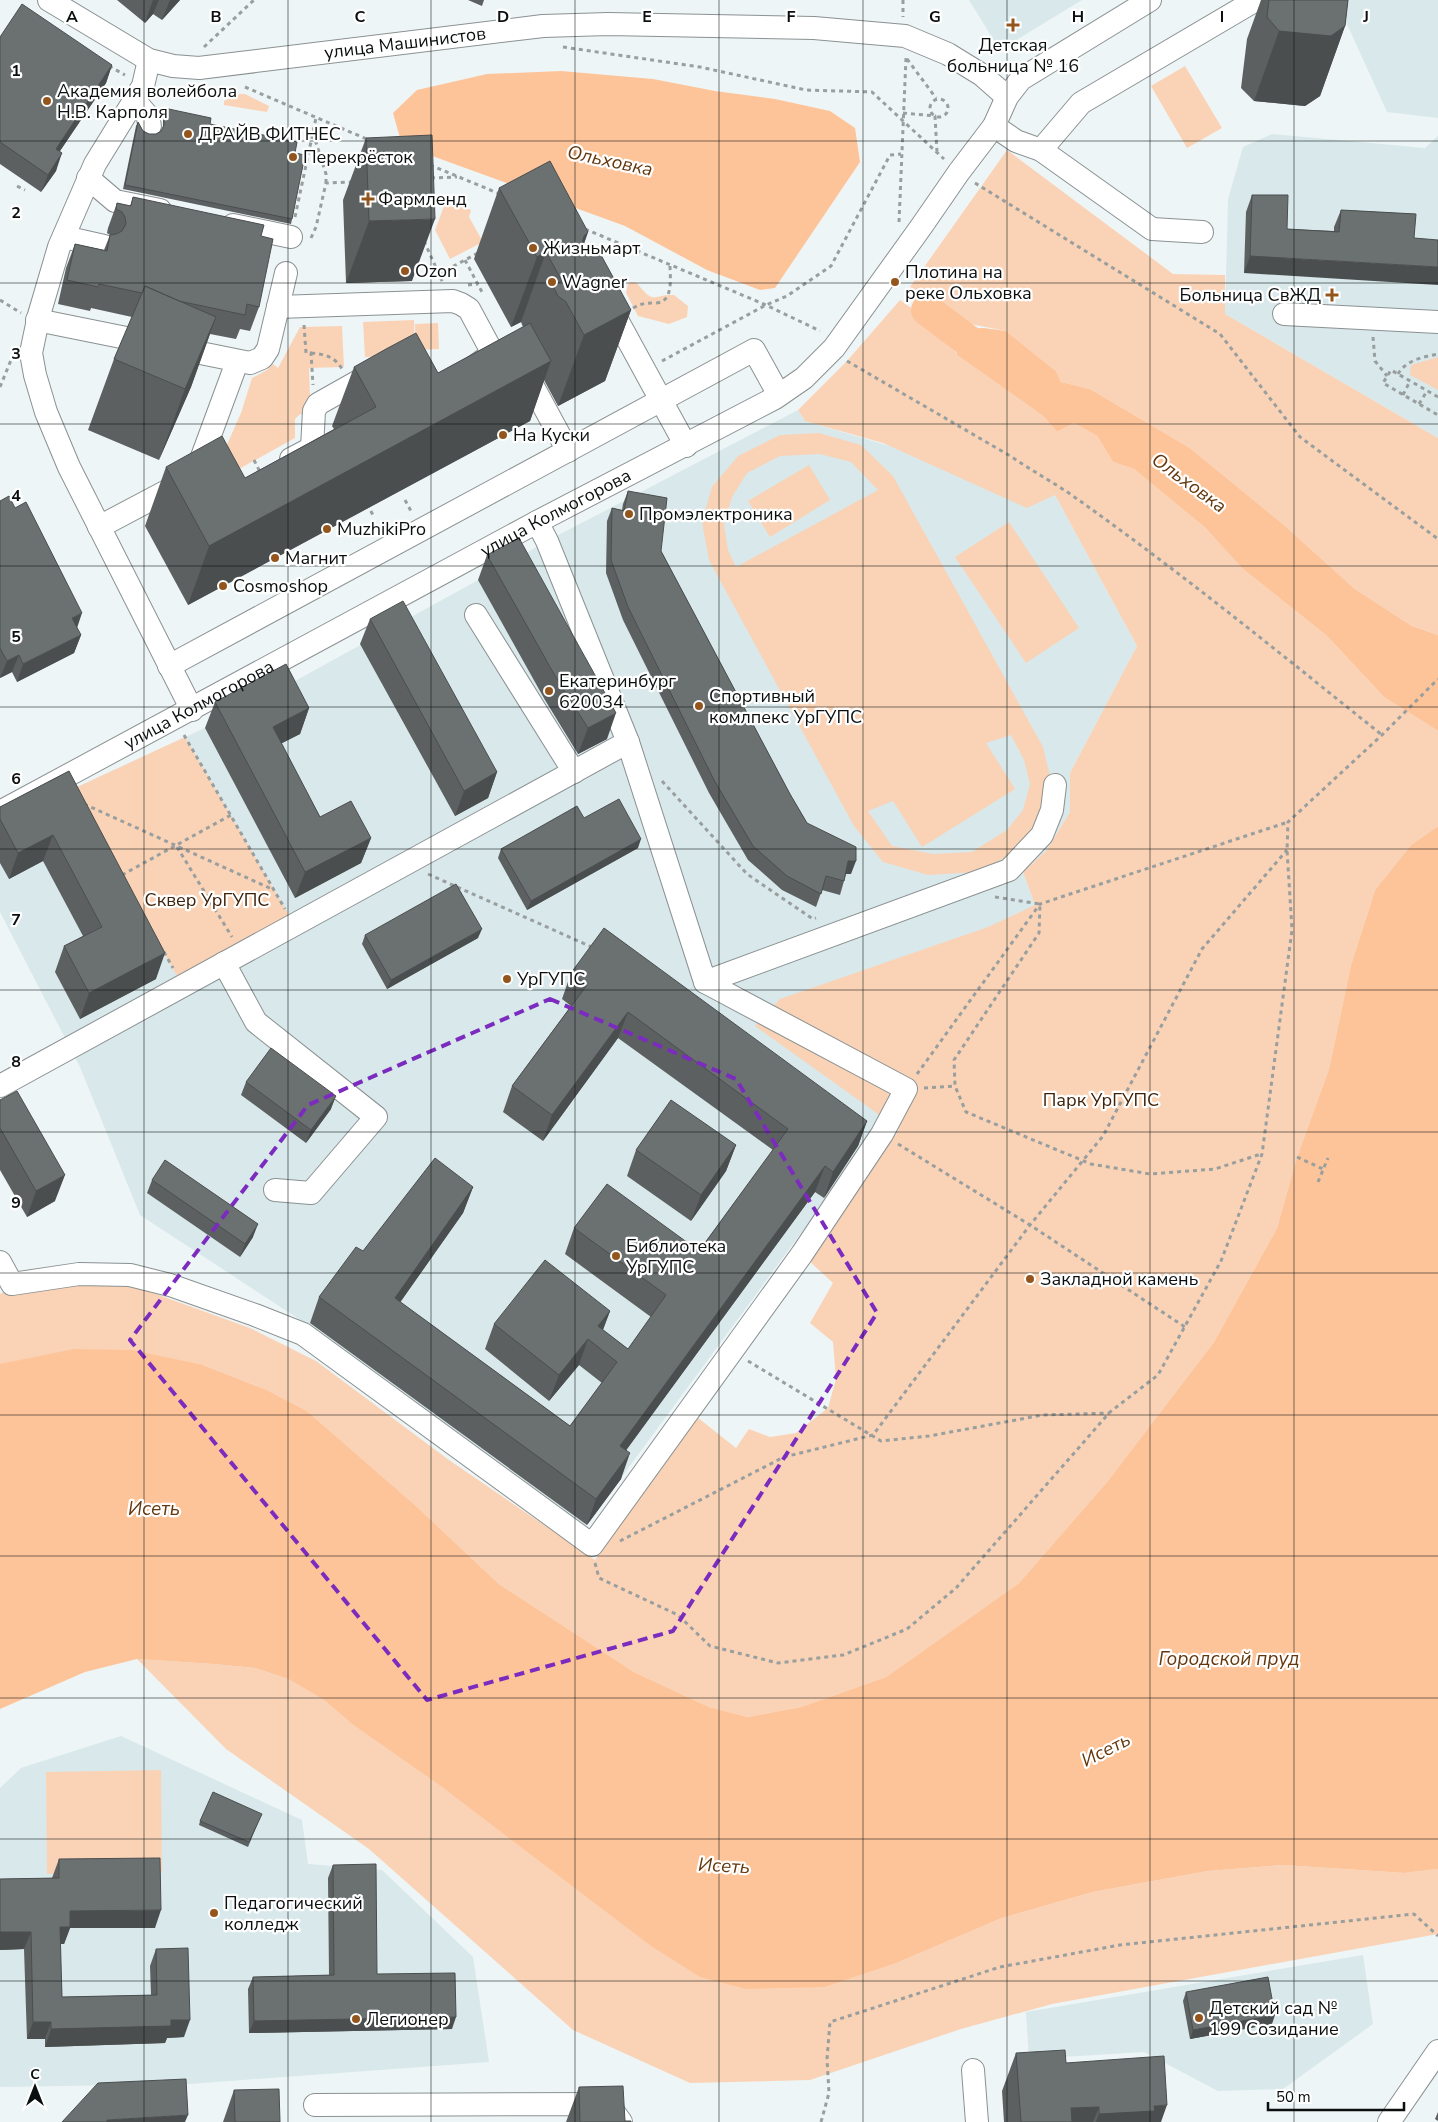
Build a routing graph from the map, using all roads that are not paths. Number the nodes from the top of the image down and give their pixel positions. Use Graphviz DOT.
graph roads {
  1 [pos="49,0"];
  2 [pos="1256,0"];
  3 [pos="1136,4"];
  4 [pos="149,60"];
  5 [pos="1007,97"];
  6 [pos="135,102"];
  7 [pos="150,126"];
  8 [pos="994,126"];
  9 [pos="1041,150"];
  10 [pos="88,178"];
  11 [pos="180,214"];
  12 [pos="217,222"];
  13 [pos="1202,232"];
  14 [pos="66,233"];
  15 [pos="291,237"];
  16 [pos="105,241"];
  17 [pos="286,273"];
  18 [pos="597,295"];
  19 [pos="278,306"];
  20 [pos="1284,314"];
  21 [pos="37,320"];
  22 [pos="1438,322"];
  23 [pos="237,362"];
  24 [pos="391,368"];
  25 [pos="455,377"];
  26 [pos="529,379"];
  27 [pos="779,395"];
  28 [pos="661,400"];
  29 [pos="686,446"];
  30 [pos="568,451"];
  31 [pos="258,468"];
  32 [pos="195,476"];
  33 [pos="220,478"];
  34 [pos="537,522"];
  35 [pos="99,527"];
  36 [pos="476,615"];
  37 [pos="169,666"];
  38 [pos="183,715"];
  39 [pos="628,742"];
  40 [pos="574,772"];
  41 [pos="1055,786"];
  42 [pos="0,812"];
  43 [pos="233,958"];
  44 [pos="705,982"];
  45 [pos="0,1086"];
  46 [pos="275,1190"];
  47 [pos="0,1262"];
  48 [pos="6,1287"];
  49 [pos="1438,2052"];
  50 [pos="973,2070"];
  51 [pos="315,2105"];
  52 [pos="620,2122"];
  53 [pos="977,2122"];
  54 [pos="1389,2122"];
  1 -- 4 [label="street, улица Машинистов"];
  2 -- 9 [label="street"];
  3 -- 5 [label="street"];
  4 -- 5 [label="street, улица Машинистов"];
  4 -- 6 [label="street"];
  5 -- 8 [label="street, улица Колмогорова"];
  6 -- 7 [label="street"];
  6 -- 10 [label="street"];
  8 -- 9 [label="street"];
  8 -- 27 [label="street, улица Колмогорова"];
  9 -- 13 [label="street"];
  10 -- 11 [label="street"];
  10 -- 14 [label="street"];
  12 -- 15 [label="street"];
  14 -- 16 [label="street"];
  14 -- 21 [label="street"];
  17 -- 19 [label="street"];
  18 -- 28 [label="street"];
  19 -- 23 [label="street"];
  19 -- 25 [label="street"];
  20 -- 22 [label="street"];
  21 -- 23 [label="street"];
  21 -- 35 [label="street"];
  23 -- 32 [label="street"];
  24 -- 31 [label="street"];
  26 -- 30 [label="street"];
  27 -- 28 [label="street"];
  27 -- 29 [label="street, улица Колмогорова"];
  28 -- 29 [label="street"];
  28 -- 30 [label="street"];
  29 -- 34 [label="street, улица Колмогорова"];
  30 -- 37 [label="street"];
  32 -- 33 [label="street"];
  32 -- 35 [label="street"];
  34 -- 38 [label="street, улица Колмогорова"];
  34 -- 39 [label="street"];
  35 -- 37 [label="street"];
  36 -- 40 [label="street"];
  37 -- 38 [label="street"];
  38 -- 42 [label="street, улица Колмогорова"];
  39 -- 40 [label="street"];
  39 -- 44 [label="street"];
  40 -- 43 [label="street"];
  41 -- 44 [label="street"];
  43 -- 45 [label="street"];
  43 -- 46 [label="street"];
  44 -- 48 [label="street"];
  47 -- 48 [label="street"];
  49 -- 54 [label="street"];
  50 -- 53 [label="street"];
  51 -- 52 [label="street"];
}
